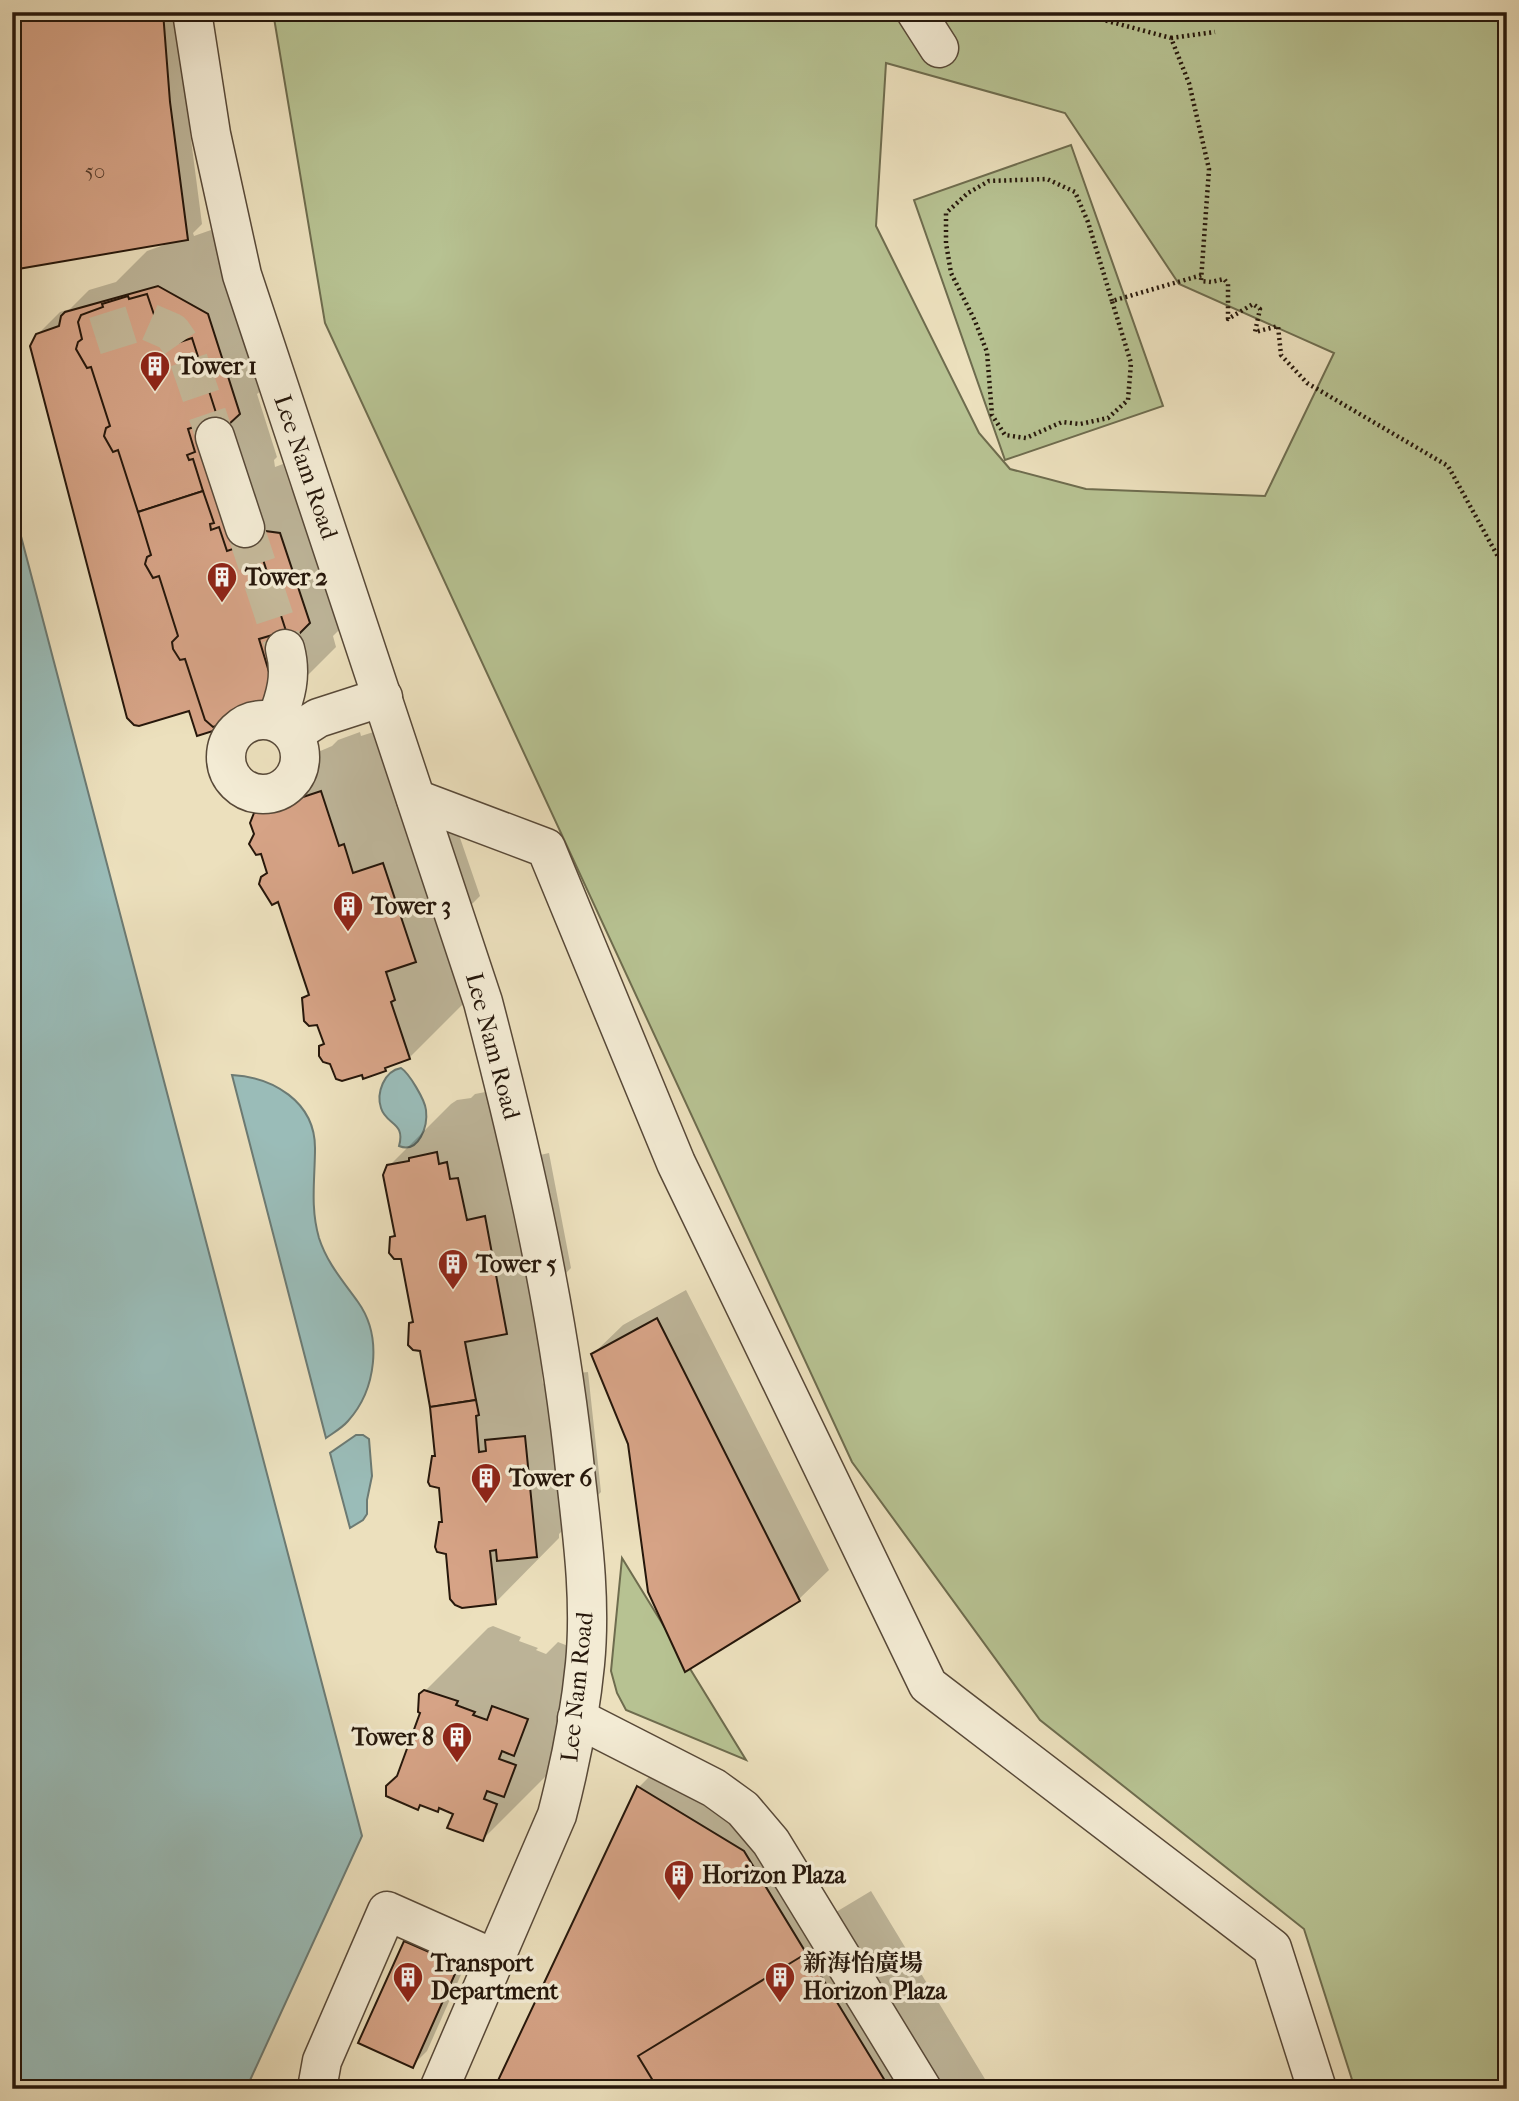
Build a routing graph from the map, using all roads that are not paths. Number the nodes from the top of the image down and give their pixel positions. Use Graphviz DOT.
graph roads {
  1 [pos="192,12"];
  2 [pos="916,12"];
  3 [pos="939,48"];
  4 [pos="215,437"];
  5 [pos="245,528"];
  6 [pos="285,649"];
  7 [pos="383,697"];
  8 [pos="416,799"];
  9 [pos="576,1718"];
  10 [pos="495,1959"];
  11 [pos="317,2087"];
  12 [pos="439,2089"];
  13 [pos="922,2089"];
  14 [pos="1317,2089"];
  1 -- 7 [label="street, Lee Nam Road"];
  2 -- 3 [label="street"];
  4 -- 5 [label="street"];
  6 -- 7 [label="street"];
  7 -- 8 [label="street, Lee Nam Road"];
  8 -- 9 [label="street, Lee Nam Road"];
  8 -- 14 [label="street"];
  9 -- 10 [label="street, Lee Nam Road"];
  9 -- 13 [label="street"];
  10 -- 11 [label="street"];
  10 -- 12 [label="street, Lee Nam Road"];
}
